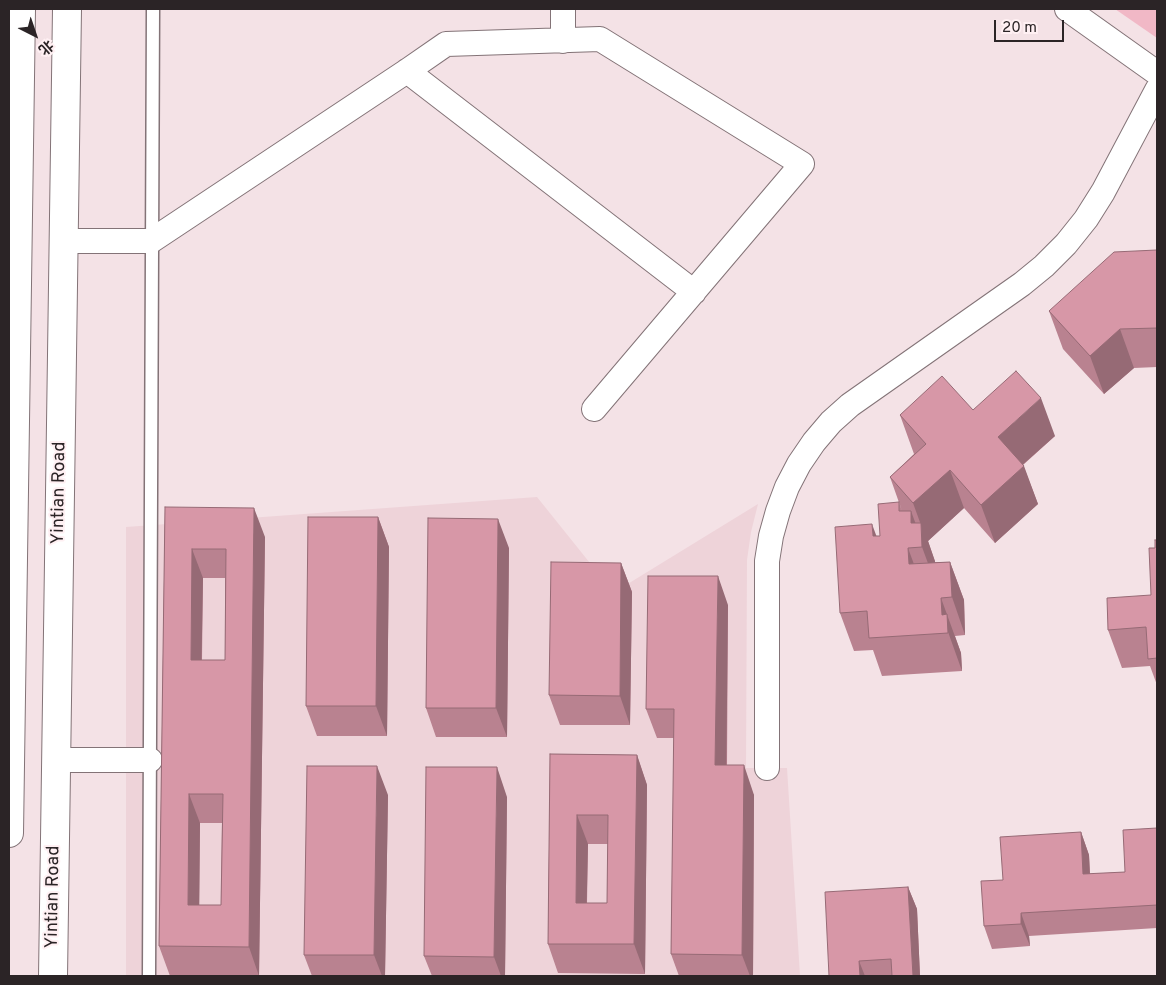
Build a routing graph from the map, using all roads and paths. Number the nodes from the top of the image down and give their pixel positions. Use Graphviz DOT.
graph roads {
  1 [pos="21,9"];
  2 [pos="67,9"];
  3 [pos="152,9"];
  4 [pos="564,9"];
  5 [pos="1067,9"];
  6 [pos="563,40"];
  7 [pos="407,71"];
  8 [pos="1157,73"];
  9 [pos="1157,90"];
  10 [pos="13,209"];
  11 [pos="64,241"];
  12 [pos="151,241"];
  13 [pos="694,292"];
  14 [pos="594,409"];
  15 [pos="10,648"];
  16 [pos="56,760"];
  17 [pos="150,760"];
  18 [pos="767,768"];
  19 [pos="9,833"];
  20 [pos="53,976"];
  21 [pos="149,976"];
  1 -- 10 [label="street"];
  2 -- 11 [label="street, Yintian Road"];
  3 -- 12 [label="lane"];
  4 -- 6 [label="street"];
  5 -- 8 [label="street"];
  6 -- 7 [label="street"];
  6 -- 13 [label="street"];
  7 -- 12 [label="street"];
  7 -- 13 [label="street"];
  9 -- 18 [label="street"];
  10 -- 15 [label="street"];
  11 -- 12 [label="street"];
  11 -- 16 [label="street, Yintian Road"];
  12 -- 17 [label="lane"];
  13 -- 14 [label="street"];
  15 -- 19 [label="street"];
  16 -- 17 [label="street"];
  16 -- 20 [label="street, Yintian Road"];
  17 -- 21 [label="lane"];
}
